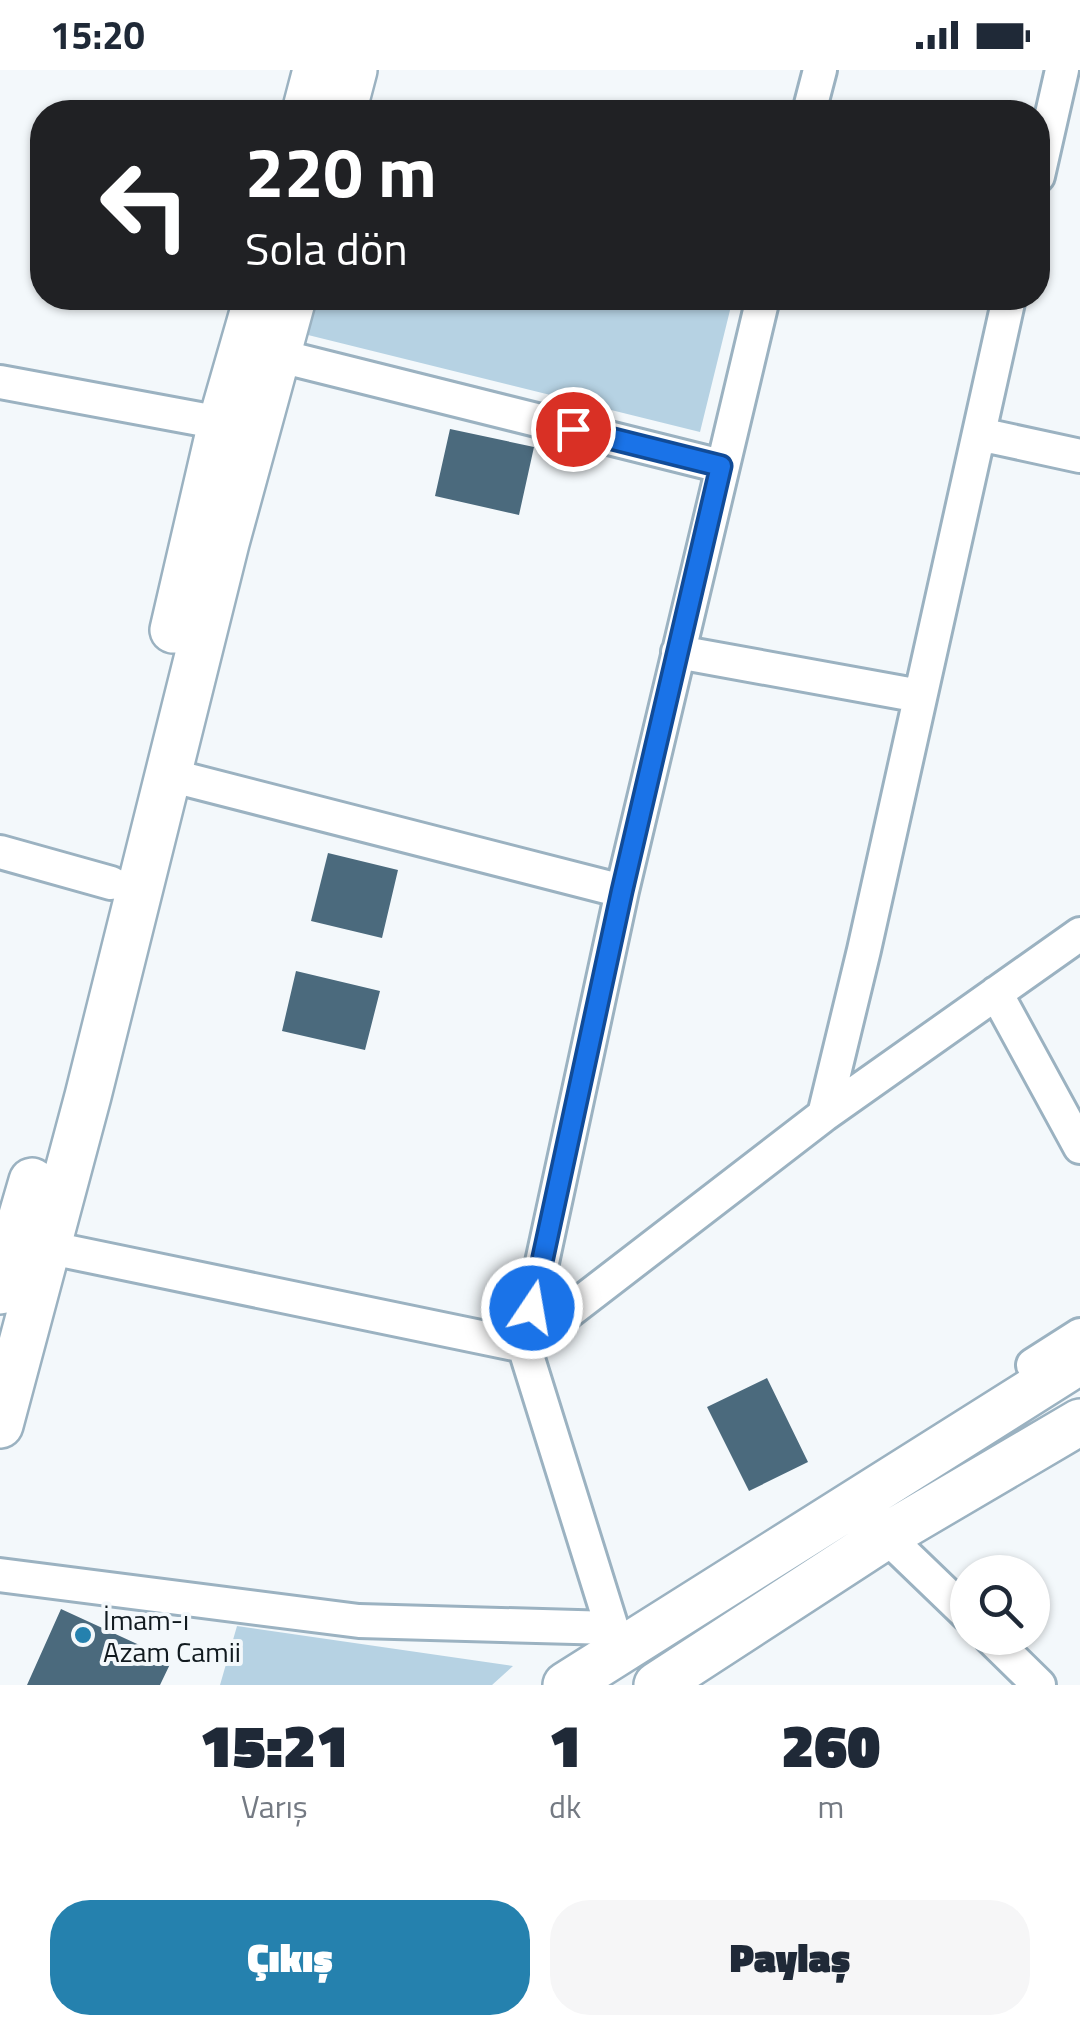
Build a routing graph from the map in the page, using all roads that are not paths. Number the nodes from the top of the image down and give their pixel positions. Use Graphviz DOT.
graph roads {
  1 [pos="316,70"];
  2 [pos="354,70"];
  3 [pos="820,70"];
  4 [pos="1062,70"];
  5 [pos="308,100"];
  6 [pos="346,100"];
  7 [pos="814,100"];
  8 [pos="1050,120"];
  9 [pos="254,310"];
  10 [pos="289,310"];
  11 [pos="760,310"];
  12 [pos="1007,310"];
  13 [pos="276,354"];
  14 [pos="0,382"];
  15 [pos="221,423"];
  16 [pos="979,434"];
  17 [pos="1080,456"];
  18 [pos="721,466"];
  19 [pos="678,652"];
  20 [pos="920,696"];
  21 [pos="169,775"];
  22 [pos="0,852"];
  23 [pos="110,883"];
  24 [pos="622,891"];
  25 [pos="1080,934"];
  26 [pos="996,992"];
  27 [pos="824,1114"];
  28 [pos="1080,1148"];
  29 [pos="46,1247"];
  30 [pos="0,1290"];
  31 [pos="1080,1335"];
  32 [pos="524,1346"];
  33 [pos="1080,1362"];
  34 [pos="1080,1422"];
  35 [pos="984,1423"];
  36 [pos="0,1424"];
  37 [pos="886,1536"];
  38 [pos="0,1574"];
  39 [pos="950,1598"];
  40 [pos="618,1638"];
  41 [pos="1007,1655"];
  42 [pos="566,1685"];
  43 [pos="657,1685"];
  44 [pos="1038,1685"];
  1 -- 5 [label="street"];
  2 -- 6 [label="street"];
  3 -- 7 [label="street"];
  4 -- 8 [label="street"];
  9 -- 15 [label="street"];
  10 -- 13 [label="street"];
  11 -- 18 [label="street"];
  12 -- 16 [label="street"];
  13 -- 18 [label="street"];
  13 -- 21 [label="street"];
  14 -- 15 [label="street"];
  15 -- 23 [label="street"];
  16 -- 17 [label="street"];
  16 -- 20 [label="street"];
  18 -- 19 [label="street"];
  19 -- 20 [label="street"];
  19 -- 24 [label="street"];
  20 -- 27 [label="street"];
  21 -- 24 [label="street"];
  21 -- 29 [label="street"];
  22 -- 23 [label="street"];
  23 -- 30 [label="street"];
  24 -- 32 [label="street"];
  25 -- 26 [label="street"];
  26 -- 27 [label="street"];
  26 -- 28 [label="street"];
  27 -- 32 [label="street"];
  29 -- 32 [label="street"];
  29 -- 36 [label="street"];
  31 -- 35 [label="street"];
  32 -- 40 [label="street"];
  33 -- 35 [label="street"];
  34 -- 37 [label="street"];
  35 -- 40 [label="street"];
  37 -- 39 [label="street"];
  37 -- 43 [label="street"];
  38 -- 40 [label="street"];
  40 -- 42 [label="street"];
  41 -- 44 [label="street"];
}
